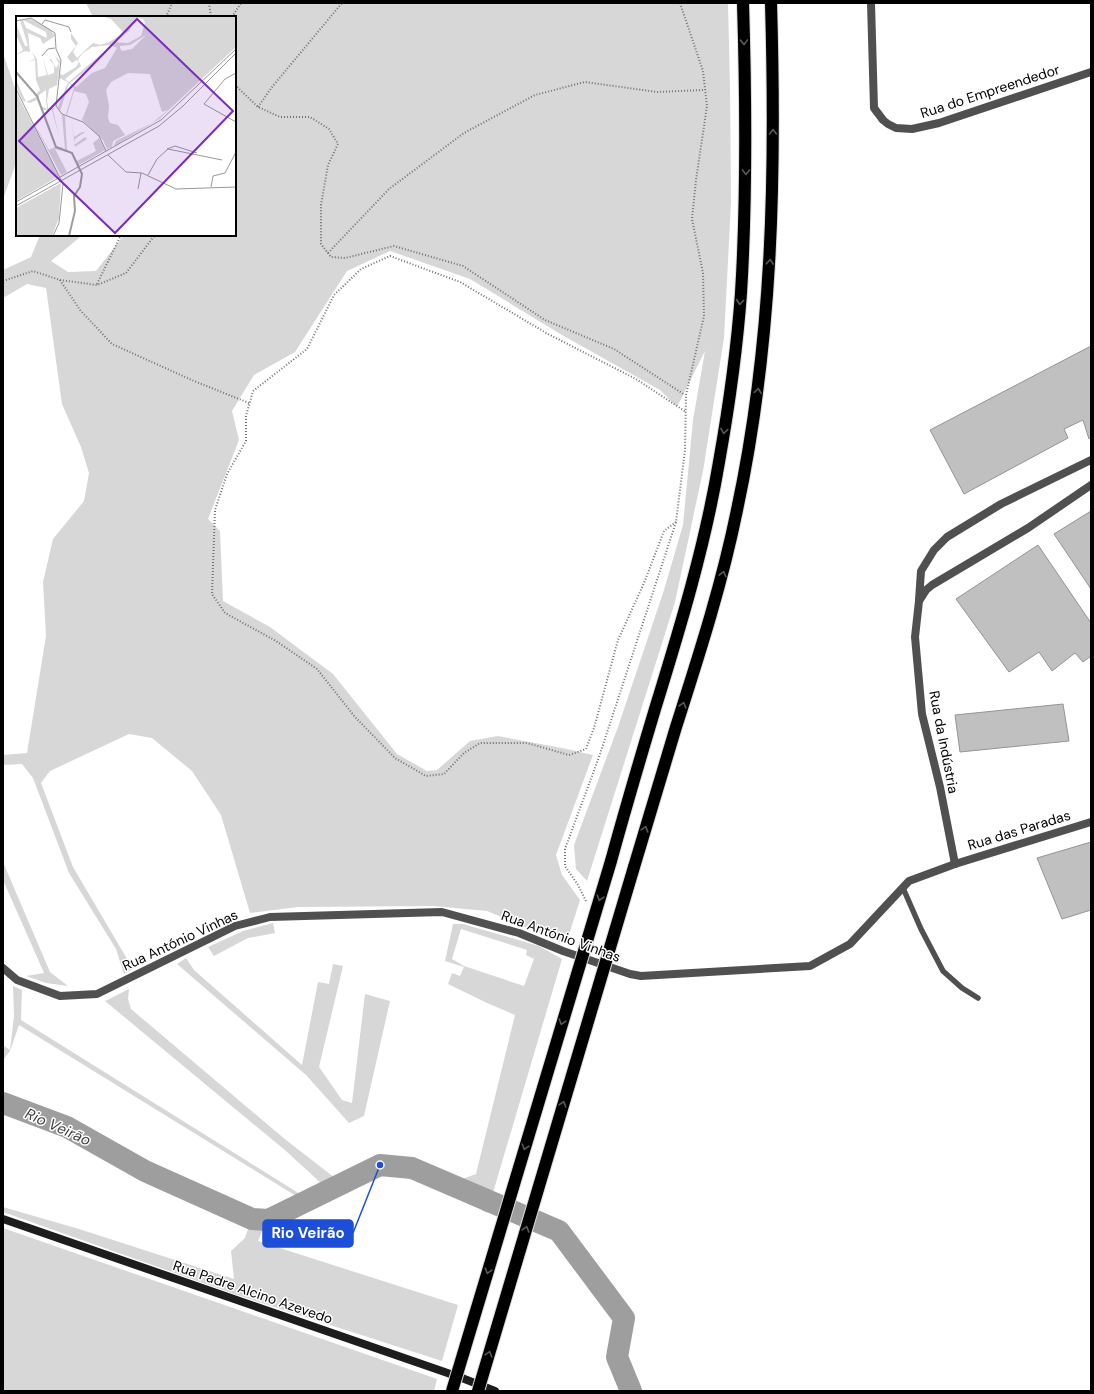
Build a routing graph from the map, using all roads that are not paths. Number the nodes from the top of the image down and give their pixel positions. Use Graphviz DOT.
graph roads {
  1 [pos="743,3"];
  2 [pos="771,3"];
  3 [pos="871,3"];
  4 [pos="1091,72"];
  5 [pos="1091,460"];
  6 [pos="1091,485"];
  7 [pos="919,601"];
  8 [pos="1091,822"];
  9 [pos="955,864"];
  10 [pos="903,888"];
  11 [pos="3,968"];
  12 [pos="978,998"];
  13 [pos="3,1219"];
  14 [pos="452,1391"];
  15 [pos="478,1391"];
  16 [pos="495,1391"];
  1 -- 14 [label="highway, one-way, bridge"];
  15 -- 2 [label="highway, one-way, bridge"];
  3 -- 4 [label="street, Rua do Empreendedor"];
  5 -- 7 [label="street, Rua da Indústria"];
  6 -- 7 [label="street"];
  7 -- 9 [label="street, Rua da Indústria"];
  8 -- 9 [label="street, Rua das Paradas"];
  9 -- 10 [label="street, Rua António Vinhas"];
  10 -- 11 [label="street, Rua António Vinhas"];
  10 -- 12 [label="lane"];
  13 -- 16 [label="main road, Rua Padre Alcino Azevedo"];
}
